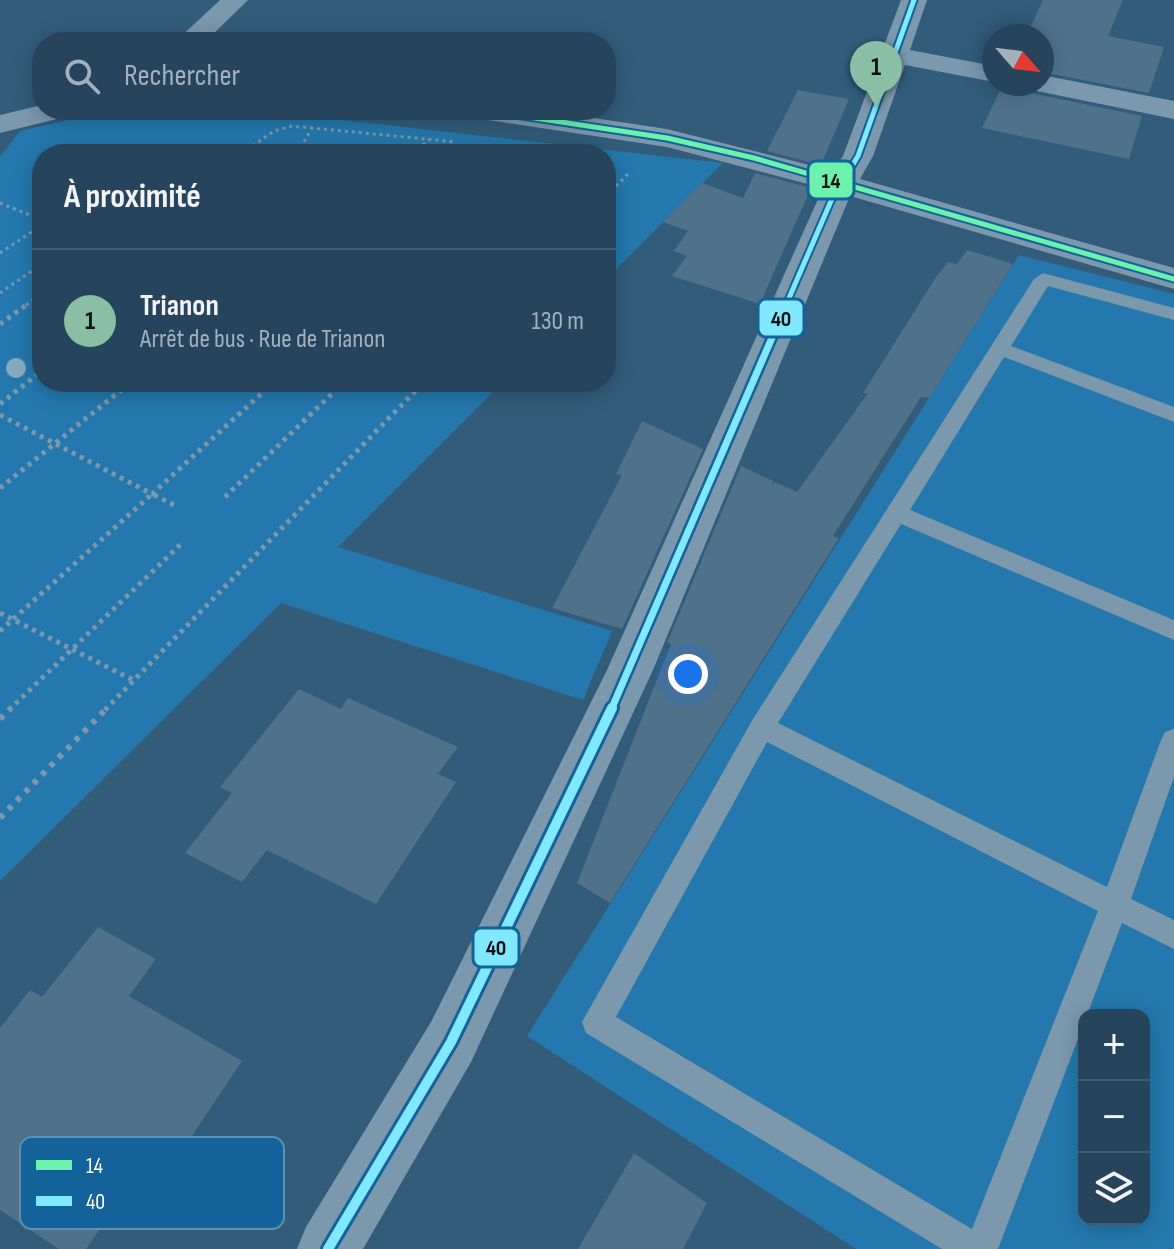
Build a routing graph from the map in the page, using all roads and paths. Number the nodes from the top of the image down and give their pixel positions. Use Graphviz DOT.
graph roads {
  1 [pos="235,0"];
  2 [pos="914,0"];
  3 [pos="200,32"];
  4 [pos="895,55"];
  5 [pos="982,72"];
  6 [pos="1054,86"];
  7 [pos="1174,110"];
  8 [pos="32,116"];
  9 [pos="547,120"];
  10 [pos="0,124"];
  11 [pos="312,128"];
  12 [pos="430,140"];
  13 [pos="460,143"];
  14 [pos="255,144"];
  15 [pos="303,144"];
  16 [pos="425,144"];
  17 [pos="622,162"];
  18 [pos="841,184"];
  19 [pos="616,186"];
  20 [pos="0,203"];
  21 [pos="8,206"];
  22 [pos="0,211"];
  23 [pos="32,217"];
  24 [pos="32,229"];
  25 [pos="0,253"];
  26 [pos="32,271"];
  27 [pos="1174,279"];
  28 [pos="0,293"];
  29 [pos="32,301"];
  30 [pos="1174,314"];
  31 [pos="0,324"];
  32 [pos="999,348"];
  33 [pos="32,379"];
  34 [pos="119,392"];
  35 [pos="263,392"];
  36 [pos="334,392"];
  37 [pos="414,392"];
  38 [pos="0,404"];
  39 [pos="0,415"];
  40 [pos="1174,415"];
  41 [pos="56,443"];
  42 [pos="0,488"];
  43 [pos="152,494"];
  44 [pos="225,497"];
  45 [pos="176,506"];
  46 [pos="896,513"];
  47 [pos="183,542"];
  48 [pos="0,613"];
  49 [pos="12,620"];
  50 [pos="1174,630"];
  51 [pos="0,631"];
  52 [pos="73,649"];
  53 [pos="133,680"];
  54 [pos="0,719"];
  55 [pos="762,727"];
  56 [pos="1174,740"];
  57 [pos="0,818"];
  58 [pos="1115,905"];
  59 [pos="1174,935"];
  60 [pos="328,1249"];
  61 [pos="973,1249"];
  62 [pos="981,1249"];
  1 -- 3 [label="street"];
  2 -- 4 [label="street"];
  4 -- 5 [label="street"];
  4 -- 18 [label="street"];
  6 -- 7 [label="street"];
  8 -- 10 [label="street"];
  9 -- 18 [label="street"];
  11 -- 12 [label="path"];
  11 -- 14 [label="path"];
  11 -- 15 [label="path"];
  12 -- 13 [label="path"];
  12 -- 16 [label="path"];
  17 -- 19 [label="path"];
  18 -- 27 [label="street"];
  18 -- 60 [label="street"];
  20 -- 21 [label="path"];
  21 -- 22 [label="path"];
  21 -- 23 [label="path"];
  24 -- 25 [label="path"];
  26 -- 28 [label="path"];
  29 -- 31 [label="path"];
  30 -- 32 [label="lane"];
  32 -- 40 [label="lane"];
  32 -- 46 [label="lane"];
  33 -- 38 [label="path"];
  34 -- 41 [label="path"];
  35 -- 43 [label="path"];
  36 -- 44 [label="path"];
  37 -- 53 [label="path"];
  39 -- 41 [label="path"];
  41 -- 42 [label="path"];
  41 -- 43 [label="path"];
  43 -- 45 [label="path"];
  43 -- 49 [label="path"];
  46 -- 50 [label="lane"];
  46 -- 55 [label="lane"];
  47 -- 52 [label="path"];
  48 -- 49 [label="path"];
  49 -- 51 [label="path"];
  49 -- 52 [label="path"];
  52 -- 53 [label="path"];
  52 -- 54 [label="path"];
  53 -- 57 [label="path"];
  55 -- 58 [label="lane"];
  55 -- 61 [label="lane"];
  56 -- 58 [label="lane"];
  58 -- 59 [label="lane"];
  58 -- 62 [label="lane"];
}
